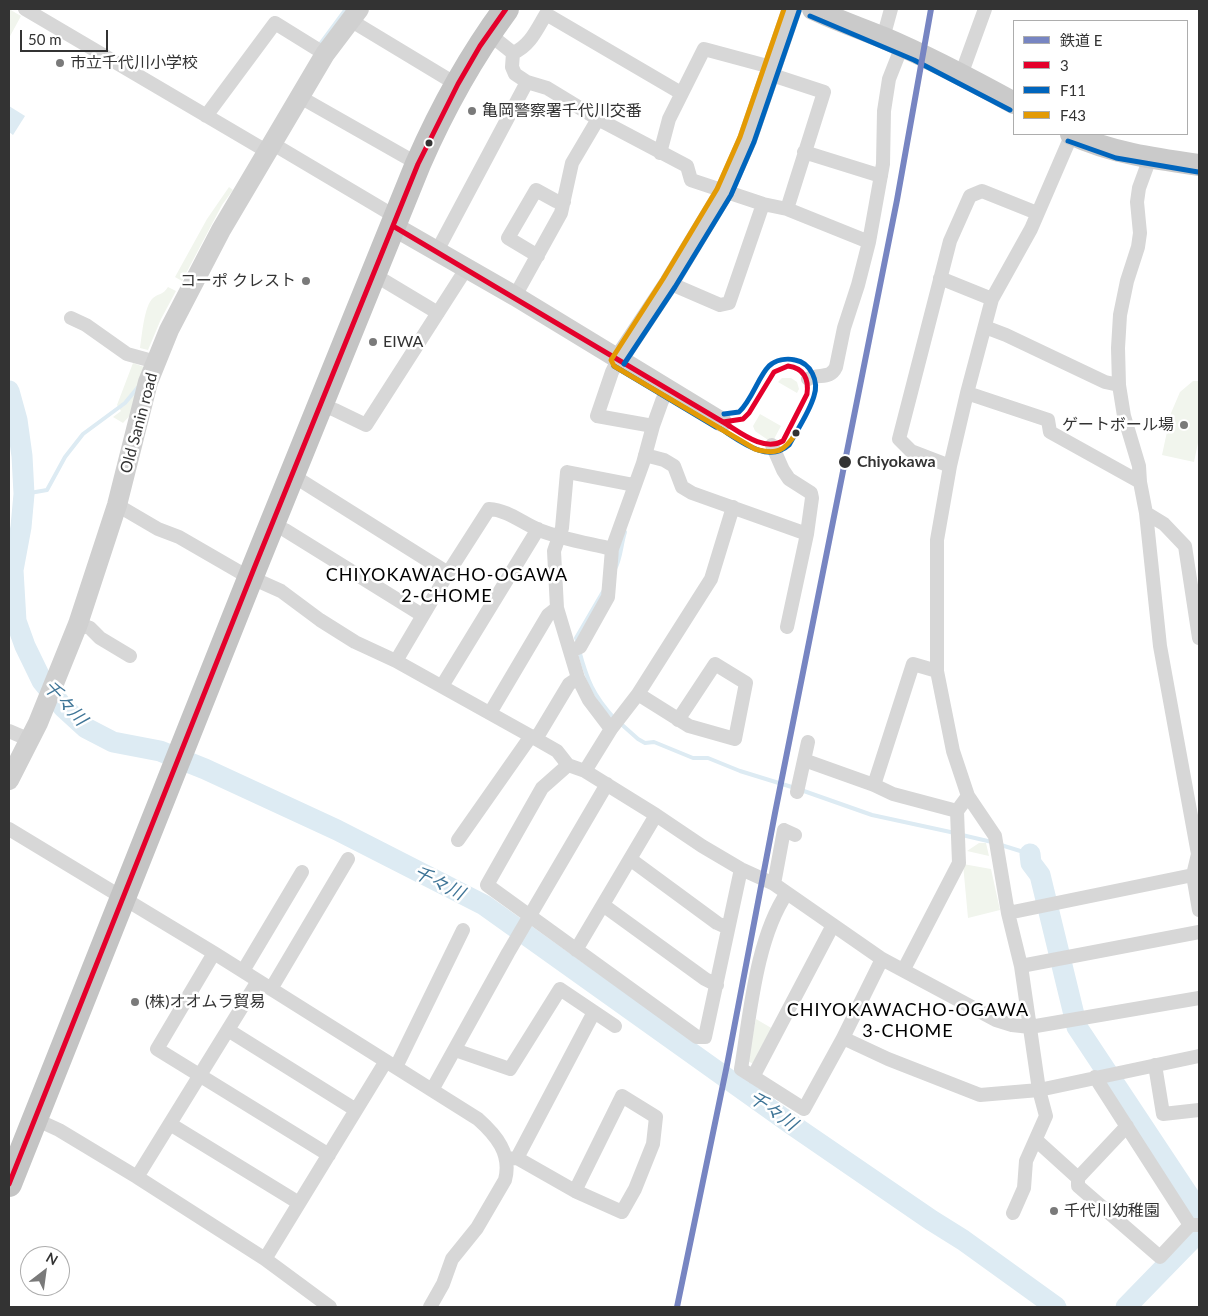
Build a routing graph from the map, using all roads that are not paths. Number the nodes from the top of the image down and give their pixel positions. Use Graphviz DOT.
graph roads {
  1 [pos="25,9"];
  2 [pos="506,9"];
  3 [pos="792,9"];
  4 [pos="813,9"];
  5 [pos="891,9"];
  6 [pos="986,9"];
  7 [pos="355,14"];
  8 [pos="843,15"];
  9 [pos="488,33"];
  10 [pos="893,42"];
  11 [pos="319,50"];
  12 [pos="513,53"];
  13 [pos="770,70"];
  14 [pos="960,75"];
  15 [pos="527,82"];
  16 [pos="456,84"];
  17 [pos="681,93"];
  18 [pos="300,97"];
  19 [pos="1013,102"];
  20 [pos="206,116"];
  21 [pos="598,119"];
  22 [pos="1071,135"];
  23 [pos="1073,135"];
  24 [pos="266,148"];
  25 [pos="804,152"];
  26 [pos="660,153"];
  27 [pos="1158,159"];
  28 [pos="418,164"];
  29 [pos="1199,165"];
  30 [pos="881,176"];
  31 [pos="724,192"];
  32 [pos="564,202"];
  33 [pos="763,204"];
  34 [pos="787,209"];
  35 [pos="1037,213"];
  36 [pos="394,221"];
  37 [pos="869,242"];
  38 [pos="437,251"];
  39 [pos="538,256"];
  40 [pos="466,269"];
  41 [pos="372,277"];
  42 [pos="940,278"];
  43 [pos="670,284"];
  44 [pos="515,296"];
  45 [pos="992,299"];
  46 [pos="438,313"];
  47 [pos="71,318"];
  48 [pos="985,327"];
  49 [pos="618,360"];
  50 [pos="156,362"];
  51 [pos="808,379"];
  52 [pos="1119,385"];
  53 [pos="668,389"];
  54 [pos="967,393"];
  55 [pos="321,405"];
  56 [pos="722,422"];
  57 [pos="653,426"];
  58 [pos="772,445"];
  59 [pos="646,455"];
  60 [pos="950,466"];
  61 [pos="292,475"];
  62 [pos="1140,482"];
  63 [pos="634,485"];
  64 [pos="117,505"];
  65 [pos="733,507"];
  66 [pos="1146,513"];
  67 [pos="272,524"];
  68 [pos="538,529"];
  69 [pos="807,534"];
  70 [pos="560,537"];
  71 [pos="612,549"];
  72 [pos="448,572"];
  73 [pos="251,577"];
  74 [pos="557,608"];
  75 [pos="422,616"];
  76 [pos="78,624"];
  77 [pos="787,626"];
  78 [pos="1199,638"];
  79 [pos="570,651"];
  80 [pos="130,656"];
  81 [pos="396,661"];
  82 [pos="937,672"];
  83 [pos="578,678"];
  84 [pos="442,686"];
  85 [pos="638,694"];
  86 [pos="490,713"];
  87 [pos="678,720"];
  88 [pos="611,730"];
  89 [pos="9,731"];
  90 [pos="534,737"];
  91 [pos="30,740"];
  92 [pos="808,742"];
  93 [pos="804,760"];
  94 [pos="568,765"];
  95 [pos="585,771"];
  96 [pos="9,780"];
  97 [pos="607,784"];
  98 [pos="874,784"];
  99 [pos="798,789"];
  100 [pos="968,796"];
  101 [pos="957,811"];
  102 [pos="656,815"];
  103 [pos="9,829"];
  104 [pos="795,835"];
  105 [pos="458,840"];
  106 [pos="348,859"];
  107 [pos="630,859"];
  108 [pos="741,869"];
  109 [pos="302,872"];
  110 [pos="1193,875"];
  111 [pos="774,884"];
  112 [pos="787,893"];
  113 [pos="122,898"];
  114 [pos="603,905"];
  115 [pos="1199,910"];
  116 [pos="1008,913"];
  117 [pos="528,919"];
  118 [pos="833,925"];
  119 [pos="728,928"];
  120 [pos="463,930"];
  121 [pos="1199,932"];
  122 [pos="576,950"];
  123 [pos="214,953"];
  124 [pos="882,959"];
  125 [pos="1021,966"];
  126 [pos="904,969"];
  127 [pos="243,971"];
  128 [pos="258,981"];
  129 [pos="717,985"];
  130 [pos="271,988"];
  131 [pos="1199,998"];
  132 [pos="594,1012"];
  133 [pos="615,1026"];
  134 [pos="1030,1026"];
  135 [pos="228,1030"];
  136 [pos="843,1038"];
  137 [pos="456,1050"];
  138 [pos="1199,1056"];
  139 [pos="391,1064"];
  140 [pos="1154,1064"];
  141 [pos="200,1075"];
  142 [pos="753,1077"];
  143 [pos="1095,1077"];
  144 [pos="432,1090"];
  145 [pos="1040,1090"];
  146 [pos="356,1110"];
  147 [pos="1199,1113"];
  148 [pos="35,1119"];
  149 [pos="170,1124"];
  150 [pos="1126,1126"];
  151 [pos="1036,1140"];
  152 [pos="329,1155"];
  153 [pos="512,1159"];
  154 [pos="137,1177"];
  155 [pos="1078,1178"];
  156 [pos="9,1184"];
  157 [pos="576,1191"];
  158 [pos="299,1204"];
  159 [pos="1013,1213"];
  160 [pos="1195,1225"];
  161 [pos="265,1259"];
  162 [pos="330,1307"];
  163 [pos="430,1307"];
  1 -- 20 [label="street"];
  2 -- 9 [label="highway"];
  3 -- 13 [label="street"];
  4 -- 8 [label="main road"];
  5 -- 10 [label="street"];
  6 -- 14 [label="street"];
  7 -- 11 [label="street, Old Sanin road"];
  7 -- 16 [label="street"];
  8 -- 10 [label="main road"];
  9 -- 12 [label="street"];
  9 -- 16 [label="highway"];
  10 -- 14 [label="main road"];
  10 -- 30 [label="street"];
  11 -- 18 [label="street, Old Sanin road"];
  11 -- 20 [label="street"];
  12 -- 15 [label="street"];
  12 -- 17 [label="street"];
  13 -- 17 [label="street"];
  13 -- 25 [label="street"];
  13 -- 31 [label="street"];
  14 -- 19 [label="main road"];
  15 -- 21 [label="street"];
  15 -- 38 [label="street"];
  16 -- 28 [label="highway"];
  17 -- 26 [label="street"];
  18 -- 24 [label="street, Old Sanin road"];
  18 -- 28 [label="street"];
  20 -- 24 [label="street"];
  21 -- 26 [label="street"];
  21 -- 32 [label="street"];
  22 -- 35 [label="street"];
  23 -- 27 [label="main road"];
  24 -- 36 [label="street"];
  24 -- 50 [label="street, Old Sanin road"];
  25 -- 30 [label="street"];
  25 -- 34 [label="street"];
  26 -- 31 [label="street"];
  27 -- 29 [label="main road"];
  27 -- 52 [label="street"];
  28 -- 36 [label="highway"];
  30 -- 37 [label="street"];
  31 -- 33 [label="street"];
  31 -- 43 [label="street"];
  32 -- 39 [label="street"];
  32 -- 39 [label="street"];
  33 -- 34 [label="street"];
  33 -- 43 [label="street"];
  34 -- 37 [label="street"];
  35 -- 42 [label="street"];
  35 -- 45 [label="street"];
  36 -- 38 [label="street"];
  36 -- 41 [label="highway"];
  37 -- 51 [label="street"];
  38 -- 40 [label="street"];
  39 -- 44 [label="street"];
  40 -- 44 [label="street"];
  40 -- 46 [label="street"];
  41 -- 46 [label="street"];
  41 -- 55 [label="highway"];
  42 -- 45 [label="street"];
  42 -- 60 [label="street"];
  43 -- 49 [label="street"];
  44 -- 49 [label="street"];
  45 -- 48 [label="street"];
  46 -- 55 [label="street"];
  47 -- 50 [label="street"];
  48 -- 52 [label="street"];
  48 -- 54 [label="street"];
  49 -- 53 [label="street"];
  49 -- 57 [label="street"];
  50 -- 64 [label="street, Old Sanin road"];
  52 -- 62 [label="street"];
  53 -- 56 [label="street"];
  53 -- 57 [label="street"];
  54 -- 60 [label="street"];
  54 -- 62 [label="street"];
  55 -- 61 [label="highway"];
  57 -- 59 [label="street"];
  58 -- 69 [label="street"];
  59 -- 63 [label="street"];
  59 -- 65 [label="street"];
  60 -- 82 [label="street"];
  61 -- 67 [label="highway"];
  61 -- 72 [label="street"];
  62 -- 66 [label="street"];
  63 -- 70 [label="street"];
  63 -- 71 [label="street"];
  64 -- 73 [label="street"];
  64 -- 76 [label="street, Old Sanin road"];
  65 -- 69 [label="street"];
  65 -- 85 [label="street"];
  66 -- 78 [label="street"];
  66 -- 110 [label="street"];
  67 -- 73 [label="highway"];
  67 -- 75 [label="street"];
  68 -- 70 [label="street"];
  68 -- 72 [label="street"];
  68 -- 84 [label="street"];
  69 -- 77 [label="street"];
  70 -- 71 [label="street"];
  70 -- 74 [label="street"];
  71 -- 79 [label="street"];
  72 -- 75 [label="street"];
  73 -- 81 [label="street"];
  73 -- 113 [label="highway"];
  74 -- 79 [label="street"];
  74 -- 86 [label="street"];
  75 -- 81 [label="street"];
  76 -- 80 [label="street"];
  76 -- 91 [label="street, Old Sanin road"];
  79 -- 83 [label="street"];
  81 -- 84 [label="street"];
  82 -- 98 [label="street"];
  82 -- 100 [label="street"];
  83 -- 88 [label="street"];
  83 -- 90 [label="street"];
  84 -- 86 [label="street"];
  85 -- 87 [label="street"];
  85 -- 88 [label="street"];
  86 -- 90 [label="street"];
  87 -- 87 [label="street"];
  88 -- 95 [label="street"];
  89 -- 91 [label="street"];
  90 -- 94 [label="street"];
  90 -- 105 [label="street"];
  91 -- 96 [label="street, Old Sanin road"];
  92 -- 93 [label="street"];
  93 -- 98 [label="street"];
  93 -- 99 [label="street"];
  94 -- 95 [label="street"];
  94 -- 117 [label="street"];
  95 -- 97 [label="street"];
  97 -- 102 [label="street"];
  97 -- 117 [label="street"];
  98 -- 101 [label="street"];
  100 -- 101 [label="street"];
  100 -- 116 [label="street"];
  101 -- 126 [label="street"];
  102 -- 107 [label="street"];
  102 -- 108 [label="street"];
  103 -- 113 [label="street"];
  104 -- 111 [label="street"];
  106 -- 130 [label="street"];
  107 -- 114 [label="street"];
  107 -- 119 [label="street"];
  108 -- 111 [label="street"];
  108 -- 119 [label="street"];
  109 -- 127 [label="street"];
  110 -- 115 [label="street"];
  110 -- 116 [label="street"];
  111 -- 112 [label="street"];
  112 -- 118 [label="street"];
  112 -- 142 [label="street"];
  113 -- 123 [label="street"];
  113 -- 148 [label="highway"];
  114 -- 122 [label="street"];
  114 -- 129 [label="street"];
  116 -- 125 [label="street"];
  117 -- 122 [label="street"];
  117 -- 137 [label="street"];
  118 -- 124 [label="street"];
  118 -- 142 [label="street"];
  119 -- 129 [label="street"];
  120 -- 139 [label="street"];
  121 -- 125 [label="street"];
  122 -- 129 [label="street"];
  123 -- 127 [label="street"];
  123 -- 141 [label="street"];
  124 -- 126 [label="street"];
  124 -- 136 [label="street"];
  125 -- 134 [label="street"];
  126 -- 134 [label="street"];
  127 -- 128 [label="street"];
  128 -- 130 [label="street"];
  128 -- 135 [label="street"];
  130 -- 139 [label="street"];
  131 -- 134 [label="street"];
  132 -- 133 [label="street"];
  132 -- 137 [label="street"];
  132 -- 153 [label="street"];
  134 -- 145 [label="street"];
  135 -- 141 [label="street"];
  135 -- 146 [label="street"];
  136 -- 142 [label="street"];
  136 -- 145 [label="street"];
  137 -- 144 [label="street"];
  138 -- 140 [label="street"];
  139 -- 144 [label="street"];
  139 -- 146 [label="street"];
  140 -- 143 [label="street"];
  140 -- 147 [label="street"];
  141 -- 149 [label="street"];
  141 -- 152 [label="street"];
  143 -- 145 [label="street"];
  143 -- 150 [label="street"];
  144 -- 153 [label="street"];
  145 -- 151 [label="street"];
  146 -- 152 [label="street"];
  148 -- 154 [label="street"];
  148 -- 156 [label="highway"];
  149 -- 154 [label="street"];
  149 -- 158 [label="street"];
  150 -- 155 [label="street"];
  150 -- 160 [label="street"];
  151 -- 155 [label="street"];
  151 -- 159 [label="street"];
  152 -- 158 [label="street"];
  153 -- 157 [label="street"];
  153 -- 163 [label="street"];
  154 -- 161 [label="street"];
  155 -- 160 [label="street"];
  157 -- 157 [label="street"];
  158 -- 161 [label="street"];
  161 -- 162 [label="street"];
}
